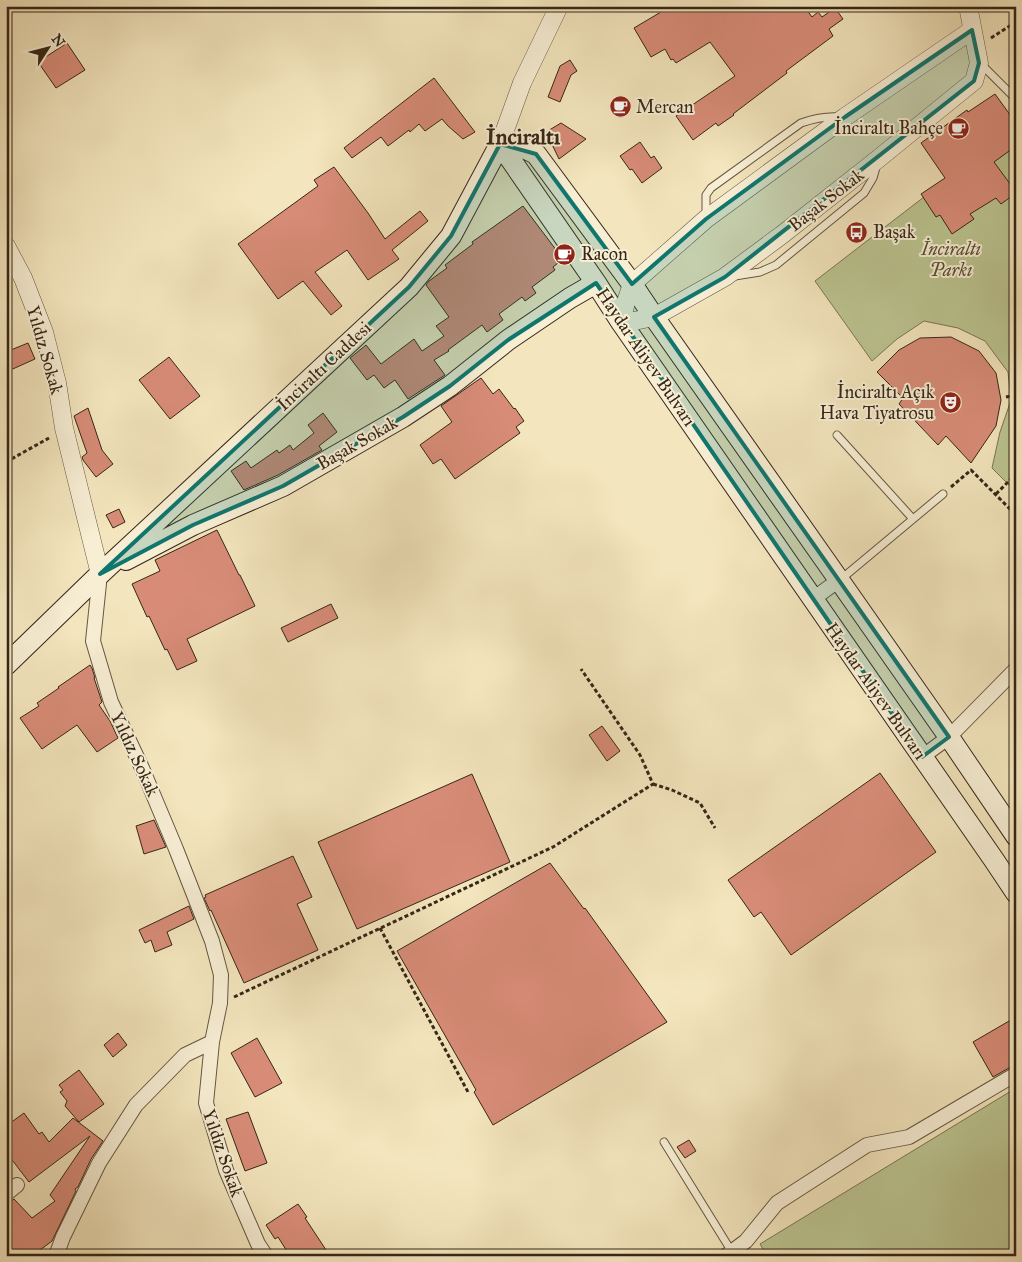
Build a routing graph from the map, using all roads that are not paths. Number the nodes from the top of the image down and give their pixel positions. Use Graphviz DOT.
graph roads {
  1 [pos="560,6"];
  2 [pos="968,6"];
  3 [pos="972,30"];
  4 [pos="978,55"];
  5 [pos="1016,99"];
  6 [pos="500,144"];
  7 [pos="6,246"];
  8 [pos="596,283"];
  9 [pos="632,284"];
  10 [pos="654,317"];
  11 [pos="621,322"];
  12 [pos="837,435"];
  13 [pos="942,494"];
  14 [pos="913,519"];
  15 [pos="100,574"];
  16 [pos="839,580"];
  17 [pos="813,599"];
  18 [pos="6,665"];
  19 [pos="1016,669"];
  20 [pos="949,737"];
  21 [pos="922,757"];
  22 [pos="1016,836"];
  23 [pos="1016,893"];
  24 [pos="212,1042"];
  25 [pos="1016,1074"];
  26 [pos="664,1142"];
  27 [pos="17,1185"];
  28 [pos="6,1194"];
  29 [pos="729,1254"];
  30 [pos="56,1256"];
  31 [pos="266,1256"];
  1 -- 6 [label="street, İnciraltı Caddesi"];
  2 -- 3 [label="street"];
  3 -- 4 [label="street"];
  3 -- 9 [label="street"];
  4 -- 5 [label="lane"];
  4 -- 10 [label="street, Başak Sokak"];
  6 -- 8 [label="main road, Haydar Aliyev Bulvarı"];
  6 -- 9 [label="main road, Haydar Aliyev Bulvarı"];
  6 -- 15 [label="main road, İnciraltı Caddesi"];
  7 -- 15 [label="street, Yıldız Sokak"];
  8 -- 11 [label="main road, Haydar Aliyev Bulvarı"];
  8 -- 15 [label="main road, Başak Sokak"];
  9 -- 10 [label="main road, Haydar Aliyev Bulvarı"];
  9 -- 11 [label="street"];
  10 -- 11 [label="street, Başak Sokak"];
  10 -- 16 [label="main road, Haydar Aliyev Bulvarı"];
  11 -- 17 [label="main road, Haydar Aliyev Bulvarı"];
  12 -- 14 [label="lane"];
  13 -- 14 [label="lane"];
  14 -- 16 [label="lane"];
  15 -- 18 [label="main road, İnciraltı Caddesi"];
  15 -- 24 [label="street, Yıldız Sokak"];
  16 -- 17 [label="street"];
  16 -- 20 [label="main road, Haydar Aliyev Bulvarı"];
  17 -- 21 [label="main road, Haydar Aliyev Bulvarı"];
  19 -- 20 [label="street"];
  20 -- 21 [label="street"];
  20 -- 22 [label="main road, Haydar Aliyev Bulvarı"];
  21 -- 23 [label="main road, Haydar Aliyev Bulvarı"];
  24 -- 30 [label="street"];
  24 -- 31 [label="street, Yıldız Sokak"];
  25 -- 29 [label="street"];
  26 -- 29 [label="lane"];
  27 -- 28 [label="street"];
}
